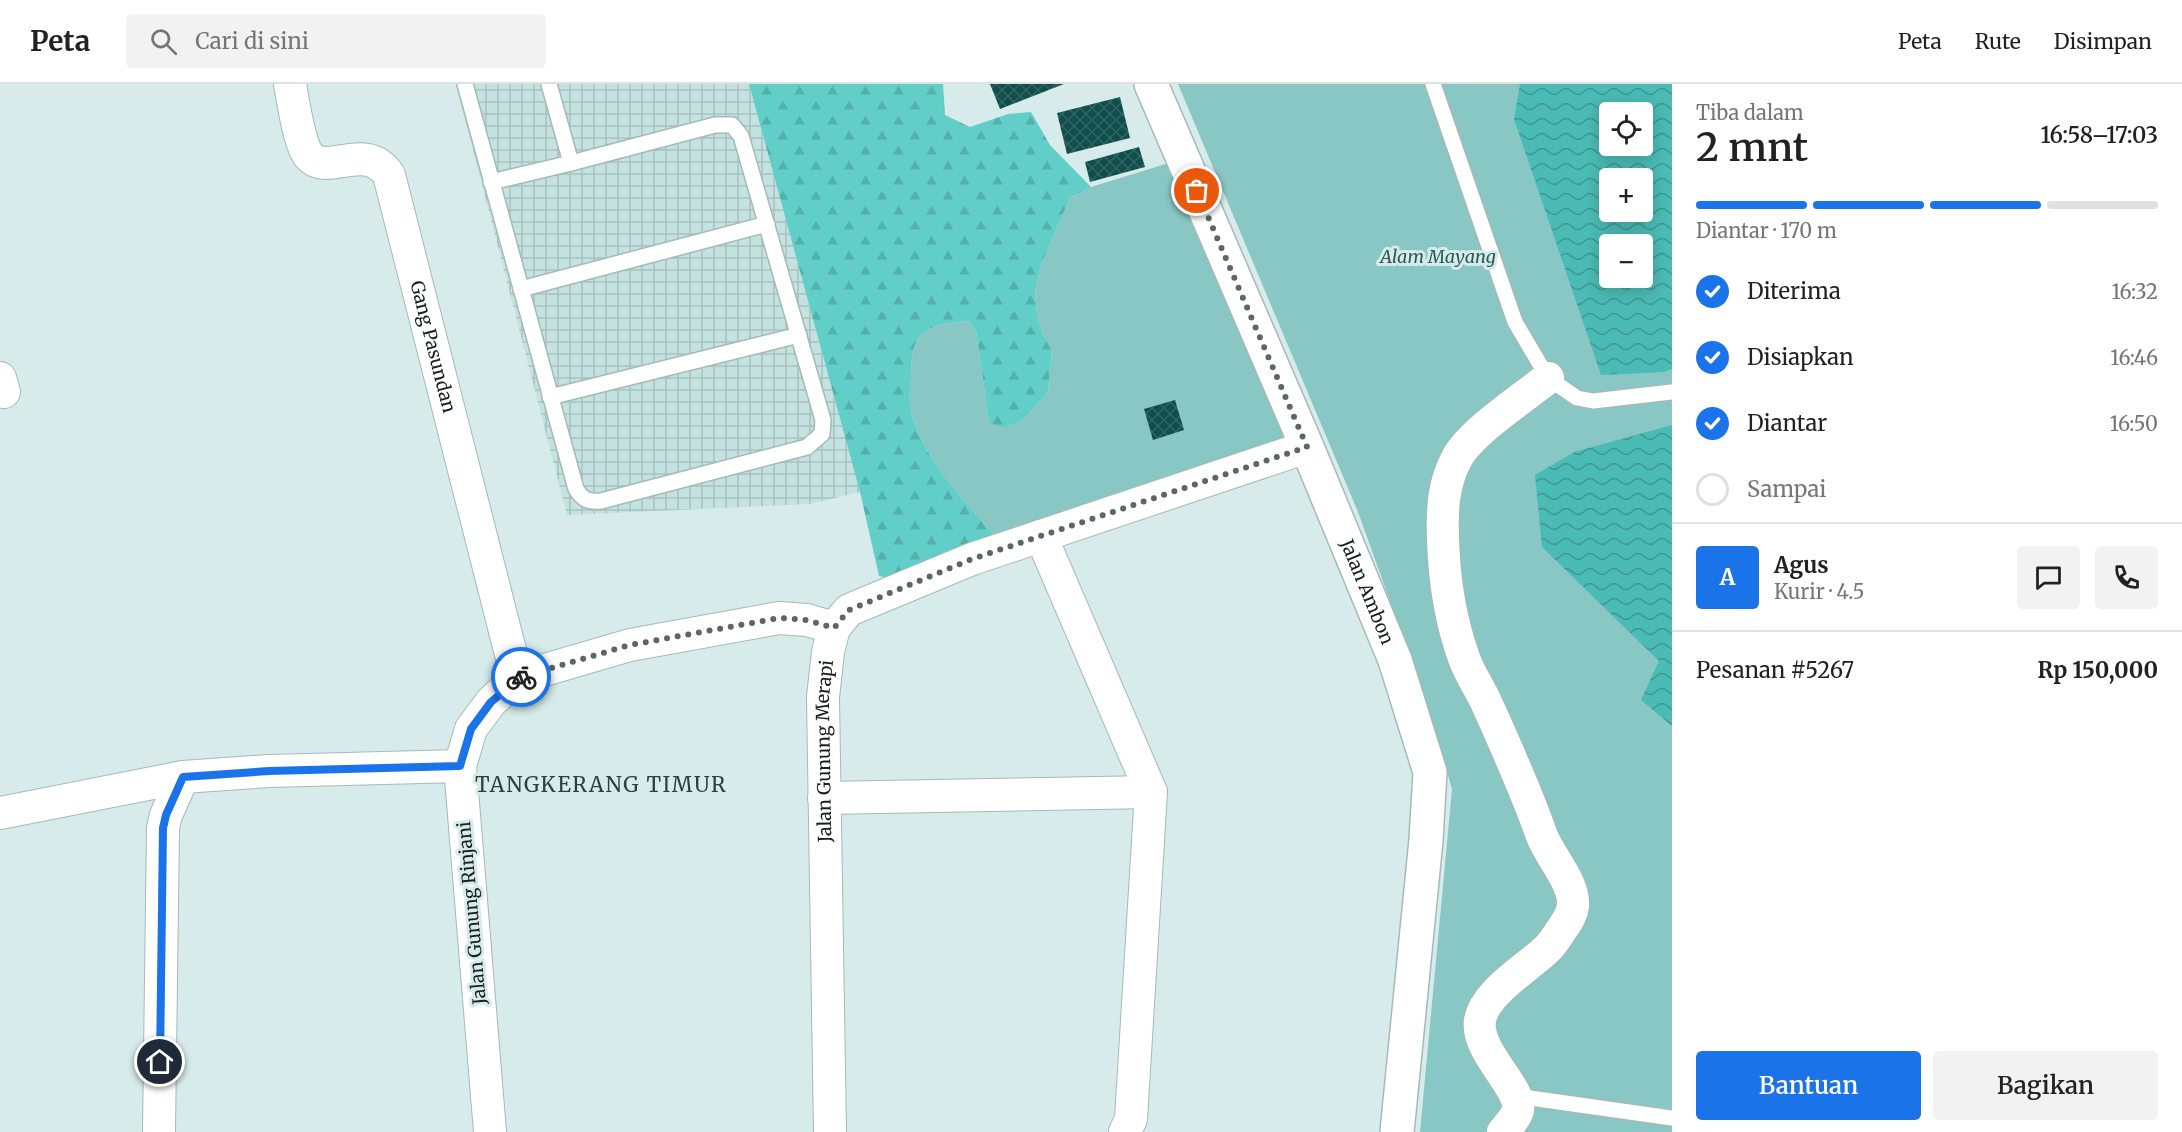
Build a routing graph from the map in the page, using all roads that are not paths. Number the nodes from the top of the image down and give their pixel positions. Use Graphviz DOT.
graph roads {
  1 [pos="290,84"];
  2 [pos="465,84"];
  3 [pos="549,84"];
  4 [pos="1152,84"];
  5 [pos="1433,84"];
  6 [pos="571,163"];
  7 [pos="491,182"];
  8 [pos="767,224"];
  9 [pos="521,289"];
  10 [pos="799,335"];
  11 [pos="1548,378"];
  12 [pos="1672,392"];
  13 [pos="550,397"];
  14 [pos="1307,447"];
  15 [pos="1041,536"];
  16 [pos="834,628"];
  17 [pos="517,678"];
  18 [pos="460,766"];
  19 [pos="183,777"];
  20 [pos="1151,792"];
  21 [pos="824,798"];
  22 [pos="0,813"];
  23 [pos="1516,1096"];
  24 [pos="1672,1118"];
  25 [pos="159,1132"];
  26 [pos="490,1132"];
  27 [pos="830,1132"];
  28 [pos="1125,1132"];
  29 [pos="1397,1132"];
  30 [pos="1503,1132"];
  1 -- 17 [label="street, Gang Pasundan"];
  2 -- 7 [label="lane"];
  3 -- 6 [label="lane"];
  4 -- 14 [label="street, Jalan Ambon"];
  5 -- 11 [label="lane"];
  6 -- 7 [label="lane"];
  6 -- 8 [label="lane"];
  7 -- 9 [label="lane"];
  8 -- 9 [label="lane"];
  8 -- 10 [label="lane"];
  9 -- 13 [label="lane"];
  10 -- 13 [label="lane"];
  10 -- 13 [label="lane"];
  11 -- 12 [label="lane"];
  11 -- 23 [label="street"];
  14 -- 15 [label="street"];
  14 -- 29 [label="street, Jalan Ambon"];
  15 -- 16 [label="street"];
  15 -- 20 [label="street"];
  16 -- 17 [label="street, Jalan Gunung Rinjani"];
  16 -- 21 [label="street, Jalan Gunung Merapi"];
  17 -- 18 [label="street, Jalan Gunung Rinjani"];
  18 -- 19 [label="street"];
  18 -- 26 [label="street, Jalan Gunung Rinjani"];
  19 -- 22 [label="street"];
  19 -- 25 [label="street"];
  20 -- 21 [label="street"];
  20 -- 28 [label="street"];
  21 -- 27 [label="street, Jalan Gunung Merapi"];
  23 -- 24 [label="lane"];
  23 -- 30 [label="street"];
}
